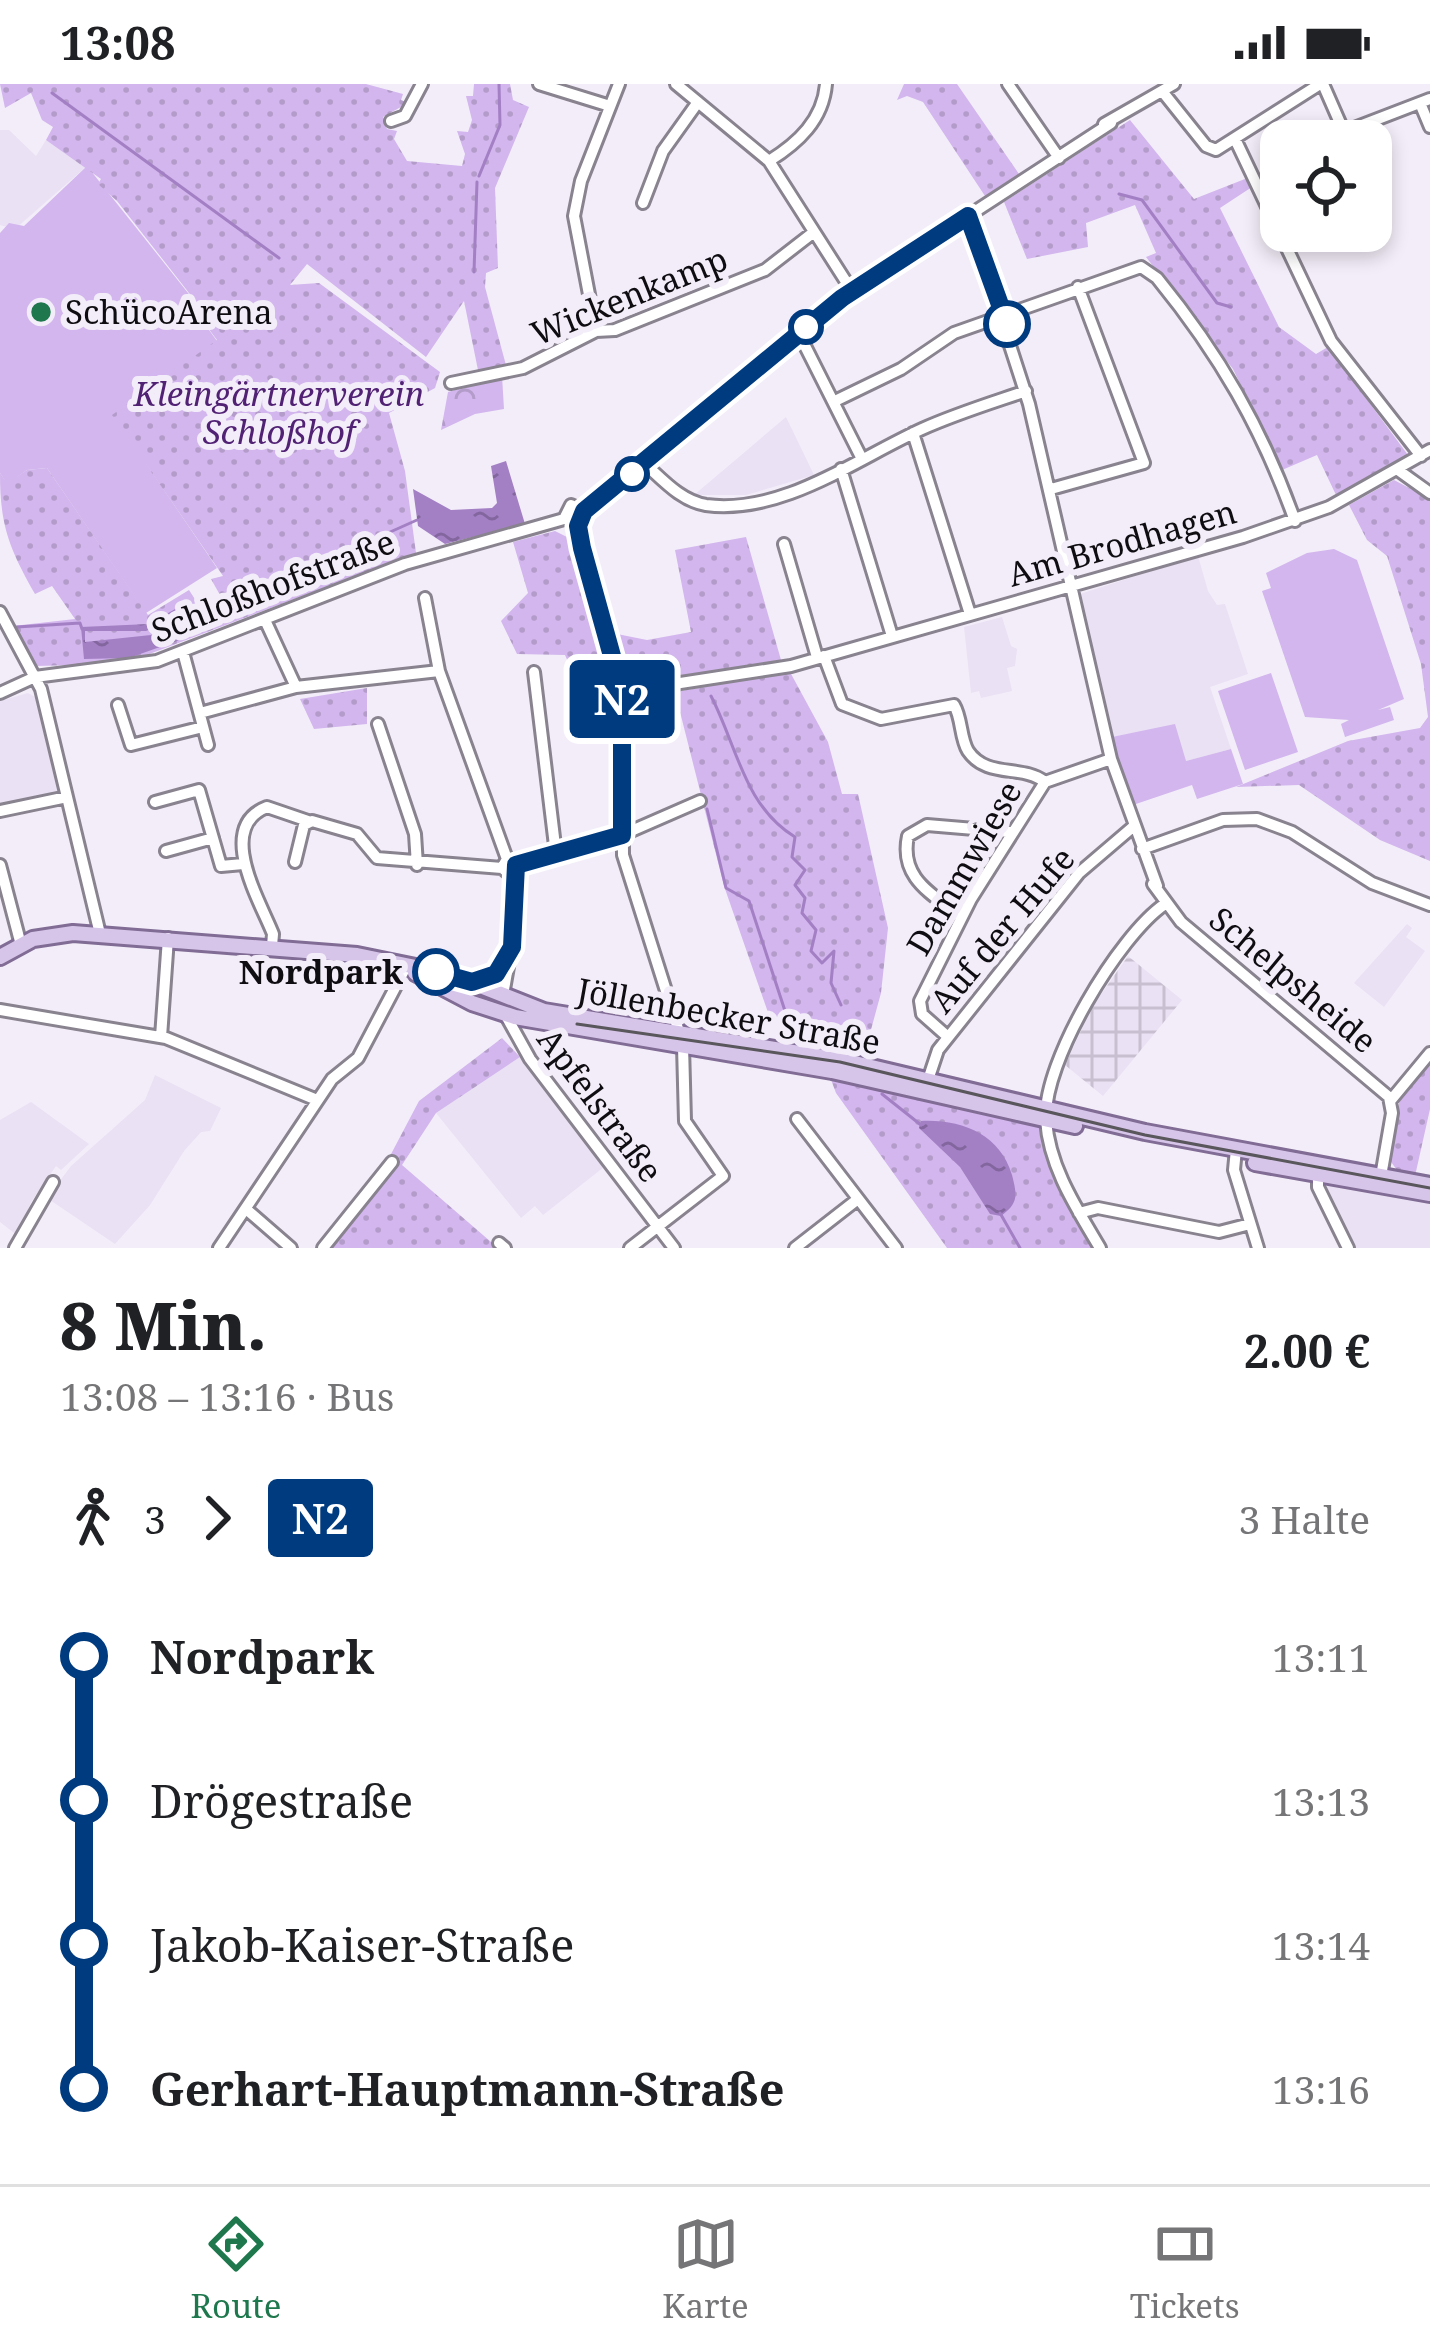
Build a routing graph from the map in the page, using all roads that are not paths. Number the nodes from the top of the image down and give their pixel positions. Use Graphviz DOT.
graph roads {
  1 [pos="422,84"];
  2 [pos="538,84"];
  3 [pos="620,84"];
  4 [pos="676,84"];
  5 [pos="826,84"];
  6 [pos="1008,84"];
  7 [pos="1322,84"];
  8 [pos="1168,88"];
  9 [pos="1425,101"];
  10 [pos="698,102"];
  11 [pos="610,106"];
  12 [pos="391,121"];
  13 [pos="1430,127"];
  14 [pos="1235,139"];
  15 [pos="1059,158"];
  16 [pos="769,161"];
  17 [pos="643,203"];
  18 [pos="968,216"];
  19 [pos="814,232"];
  20 [pos="1078,287"];
  21 [pos="852,291"];
  22 [pos="1004,314"];
  23 [pos="596,331"];
  24 [pos="799,334"];
  25 [pos="451,383"];
  26 [pos="1026,392"];
  27 [pos="835,401"];
  28 [pos="913,433"];
  29 [pos="1425,453"];
  30 [pos="862,459"];
  31 [pos="645,464"];
  32 [pos="841,470"];
  33 [pos="1398,470"];
  34 [pos="1052,489"];
  35 [pos="1430,493"];
  36 [pos="584,511"];
  37 [pos="564,519"];
  38 [pos="1294,521"];
  39 [pos="578,526"];
  40 [pos="784,544"];
  41 [pos="1072,586"];
  42 [pos="425,598"];
  43 [pos="0,612"];
  44 [pos="970,614"];
  45 [pos="266,620"];
  46 [pos="892,636"];
  47 [pos="183,652"];
  48 [pos="821,656"];
  49 [pos="439,671"];
  50 [pos="534,672"];
  51 [pos="35,677"];
  52 [pos="296,687"];
  53 [pos="622,692"];
  54 [pos="0,693"];
  55 [pos="124,713"];
  56 [pos="200,713"];
  57 [pos="378,724"];
  58 [pos="203,727"];
  59 [pos="208,745"];
  60 [pos="1112,759"];
  61 [pos="1045,782"];
  62 [pos="67,796"];
  63 [pos="700,801"];
  64 [pos="155,802"];
  65 [pos="0,811"];
  66 [pos="308,821"];
  67 [pos="1134,826"];
  68 [pos="1010,832"];
  69 [pos="622,835"];
  70 [pos="213,838"];
  71 [pos="1142,849"];
  72 [pos="166,851"];
  73 [pos="556,854"];
  74 [pos="295,862"];
  75 [pos="243,864"];
  76 [pos="0,865"];
  77 [pos="417,865"];
  78 [pos="509,866"];
  79 [pos="1165,904"];
  80 [pos="1430,905"];
  81 [pos="961,917"];
  82 [pos="100,934"];
  83 [pos="168,938"];
  84 [pos="21,944"];
  85 [pos="272,946"];
  86 [pos="512,947"];
  87 [pos="0,957"];
  88 [pos="406,967"];
  89 [pos="472,982"];
  90 [pos="502,995"];
  91 [pos="0,1010"];
  92 [pos="505,1014"];
  93 [pos="545,1023"];
  94 [pos="161,1037"];
  95 [pos="948,1037"];
  96 [pos="681,1040"];
  97 [pos="1430,1053"];
  98 [pos="530,1059"];
  99 [pos="928,1080"];
  100 [pos="317,1100"];
  101 [pos="1391,1100"];
  102 [pos="1046,1114"];
  103 [pos="797,1119"];
  104 [pos="1235,1154"];
  105 [pos="392,1162"];
  106 [pos="1318,1170"];
  107 [pos="724,1176"];
  108 [pos="1380,1181"];
  109 [pos="53,1182"];
  110 [pos="1430,1184"];
  111 [pos="1430,1194"];
  112 [pos="858,1199"];
  113 [pos="246,1208"];
  114 [pos="1079,1213"];
  115 [pos="1250,1224"];
  116 [pos="657,1226"];
  117 [pos="15,1248"];
  118 [pos="219,1248"];
  119 [pos="291,1248"];
  120 [pos="323,1248"];
  121 [pos="630,1248"];
  122 [pos="674,1248"];
  123 [pos="795,1248"];
  124 [pos="896,1248"];
  125 [pos="1100,1248"];
  126 [pos="1258,1248"];
  127 [pos="1348,1248"];
  1 -- 12 [label="street"];
  2 -- 11 [label="street"];
  3 -- 11 [label="street"];
  4 -- 10 [label="street"];
  5 -- 16 [label="street"];
  6 -- 15 [label="street"];
  7 -- 9 [label="street"];
  7 -- 14 [label="street"];
  8 -- 14 [label="street"];
  8 -- 15 [label="street"];
  9 -- 13 [label="street"];
  10 -- 16 [label="street"];
  10 -- 17 [label="street"];
  11 -- 23 [label="street"];
  14 -- 29 [label="street"];
  15 -- 18 [label="street"];
  16 -- 19 [label="street"];
  18 -- 21 [label="street"];
  18 -- 22 [label="street, Schelpsheide"];
  19 -- 21 [label="street"];
  19 -- 23 [label="street, Wickenkamp"];
  20 -- 22 [label="street"];
  20 -- 34 [label="street"];
  20 -- 38 [label="street"];
  21 -- 24 [label="street"];
  22 -- 26 [label="street, Schelpsheide"];
  22 -- 27 [label="street"];
  23 -- 25 [label="street, Wickenkamp"];
  24 -- 27 [label="street"];
  24 -- 31 [label="street"];
  26 -- 28 [label="street"];
  26 -- 34 [label="street, Schelpsheide"];
  27 -- 30 [label="street"];
  28 -- 30 [label="street"];
  28 -- 44 [label="street"];
  29 -- 33 [label="street, Am Brodhagen"];
  30 -- 32 [label="street"];
  31 -- 32 [label="street"];
  31 -- 36 [label="street"];
  32 -- 46 [label="street"];
  33 -- 35 [label="street"];
  33 -- 38 [label="street, Am Brodhagen"];
  34 -- 41 [label="street, Schelpsheide"];
  36 -- 37 [label="street, Schloßhofstraße"];
  36 -- 39 [label="street"];
  37 -- 39 [label="street"];
  37 -- 45 [label="street, Schloßhofstraße"];
  38 -- 41 [label="street, Am Brodhagen"];
  39 -- 53 [label="street"];
  40 -- 48 [label="street"];
  41 -- 44 [label="street, Am Brodhagen"];
  41 -- 60 [label="street, Schelpsheide"];
  42 -- 49 [label="street"];
  43 -- 51 [label="street"];
  44 -- 46 [label="street, Am Brodhagen"];
  45 -- 47 [label="street, Schloßhofstraße"];
  45 -- 52 [label="street"];
  46 -- 48 [label="street, Am Brodhagen"];
  47 -- 51 [label="street, Schloßhofstraße"];
  47 -- 56 [label="street"];
  48 -- 53 [label="street, Am Brodhagen"];
  48 -- 61 [label="street"];
  49 -- 52 [label="street"];
  49 -- 78 [label="street"];
  50 -- 73 [label="street"];
  51 -- 54 [label="street, Schloßhofstraße"];
  51 -- 62 [label="street"];
  52 -- 56 [label="street"];
  53 -- 69 [label="street"];
  55 -- 58 [label="street"];
  56 -- 58 [label="street"];
  57 -- 77 [label="street"];
  58 -- 59 [label="street"];
  60 -- 61 [label="street, Dammwiese"];
  60 -- 67 [label="street, Schelpsheide"];
  61 -- 68 [label="street, Dammwiese"];
  62 -- 65 [label="street"];
  62 -- 82 [label="street"];
  63 -- 69 [label="street"];
  64 -- 70 [label="street"];
  66 -- 74 [label="street"];
  66 -- 75 [label="street"];
  66 -- 77 [label="street"];
  67 -- 71 [label="street, Schelpsheide"];
  67 -- 95 [label="street, Auf der Hufe"];
  68 -- 81 [label="street, Dammwiese"];
  68 -- 81 [label="street"];
  69 -- 73 [label="street"];
  69 -- 96 [label="street"];
  70 -- 72 [label="street"];
  70 -- 75 [label="street"];
  71 -- 79 [label="street, Schelpsheide"];
  71 -- 80 [label="street"];
  73 -- 78 [label="street"];
  75 -- 85 [label="street"];
  76 -- 84 [label="street"];
  77 -- 78 [label="street"];
  78 -- 86 [label="street"];
  79 -- 101 [label="street, Schelpsheide"];
  79 -- 102 [label="street"];
  81 -- 95 [label="street, Dammwiese"];
  82 -- 83 [label="main road, Jöllenbecker Straße"];
  82 -- 84 [label="main road, Jöllenbecker Straße"];
  83 -- 85 [label="main road, Jöllenbecker Straße"];
  83 -- 94 [label="street"];
  84 -- 87 [label="main road, Jöllenbecker Straße"];
  85 -- 88 [label="main road, Jöllenbecker Straße"];
  86 -- 89 [label="street"];
  86 -- 90 [label="street"];
  88 -- 89 [label="main road, Jöllenbecker Straße"];
  88 -- 92 [label="main road, Jöllenbecker Straße"];
  88 -- 100 [label="street"];
  89 -- 90 [label="main road, Jöllenbecker Straße"];
  90 -- 92 [label="main road"];
  90 -- 96 [label="main road, Jöllenbecker Straße"];
  91 -- 94 [label="street"];
  92 -- 93 [label="main road, Jöllenbecker Straße"];
  92 -- 98 [label="street, Apfelstraße"];
  93 -- 96 [label="main road, Jöllenbecker Straße"];
  93 -- 98 [label="street"];
  94 -- 100 [label="street"];
  95 -- 99 [label="street, Auf der Hufe"];
  96 -- 99 [label="main road, Jöllenbecker Straße"];
  96 -- 102 [label="main road, Jöllenbecker Straße"];
  96 -- 107 [label="street, Jöllenbecker Straße"];
  97 -- 101 [label="street"];
  98 -- 116 [label="street, Apfelstraße"];
  99 -- 102 [label="main road, Jöllenbecker Straße"];
  100 -- 113 [label="street"];
  101 -- 108 [label="street"];
  102 -- 104 [label="main road, Jöllenbecker Straße"];
  102 -- 114 [label="street"];
  103 -- 112 [label="street"];
  104 -- 106 [label="main road, Jöllenbecker Straße"];
  104 -- 115 [label="street"];
  105 -- 120 [label="street"];
  106 -- 108 [label="main road, Jöllenbecker Straße"];
  106 -- 127 [label="street"];
  107 -- 116 [label="street, Apfelstraße"];
  108 -- 110 [label="main road, Jöllenbecker Straße"];
  108 -- 111 [label="main road, Jöllenbecker Straße"];
  109 -- 117 [label="street"];
  112 -- 123 [label="street"];
  112 -- 124 [label="street"];
  113 -- 118 [label="street"];
  113 -- 119 [label="street"];
  114 -- 115 [label="street"];
  114 -- 125 [label="street"];
  115 -- 126 [label="street"];
  116 -- 121 [label="street"];
  116 -- 122 [label="street, Apfelstraße"];
}
